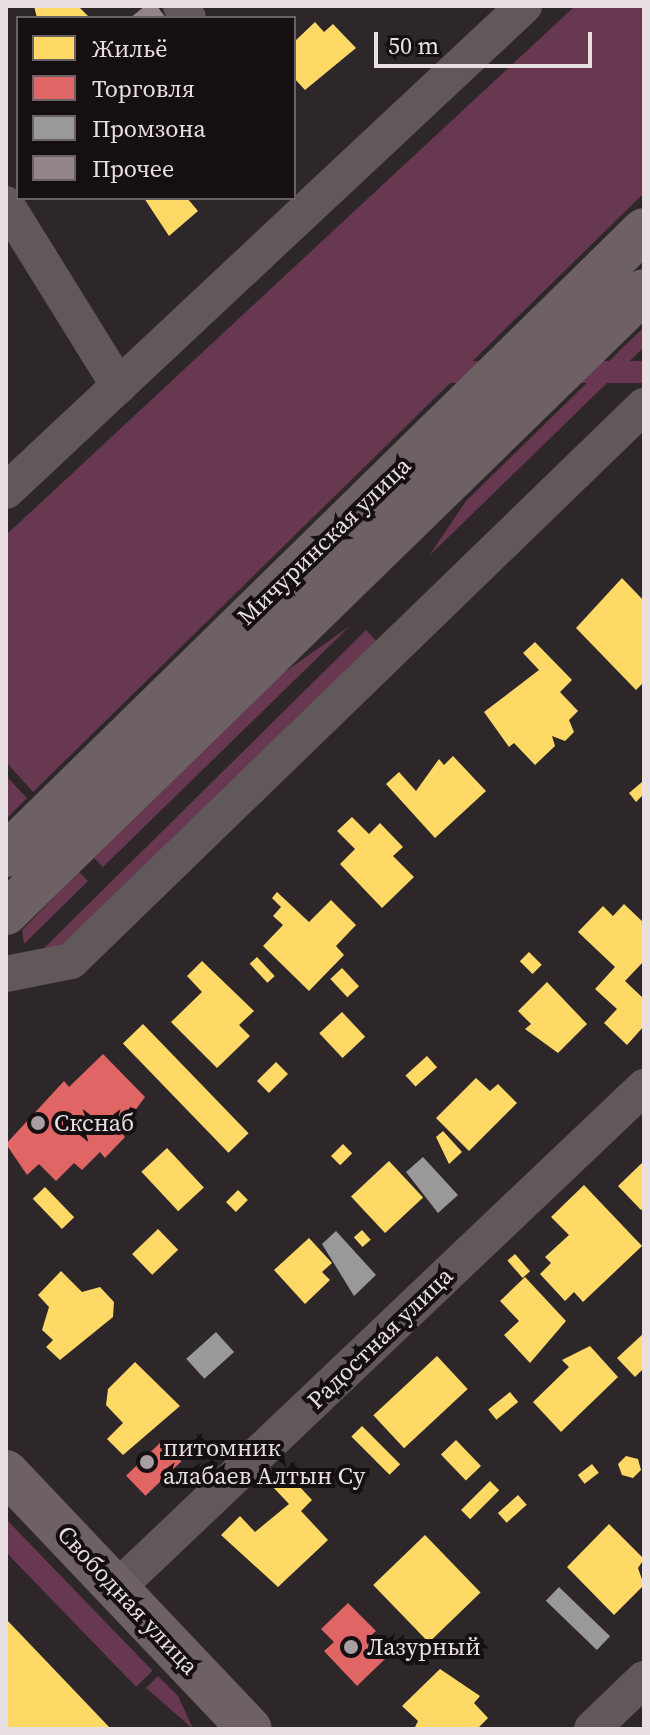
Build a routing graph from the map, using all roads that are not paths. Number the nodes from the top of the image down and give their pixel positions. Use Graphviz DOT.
graph roads {
  1 [pos="524,6"];
  2 [pos="302,197"];
  3 [pos="6,204"];
  4 [pos="644,230"];
  5 [pos="644,291"];
  6 [pos="119,386"];
  7 [pos="644,406"];
  8 [pos="6,491"];
  9 [pos="6,855"];
  10 [pos="6,913"];
  11 [pos="6,974"];
  12 [pos="644,1087"];
  13 [pos="6,1472"];
  14 [pos="116,1589"];
  15 [pos="644,1679"];
  16 [pos="250,1729"];
  17 [pos="592,1729"];
  1 -- 2 [label="street"];
  2 -- 6 [label="street"];
  3 -- 6 [label="street"];
  4 -- 9 [label="main road, Мичуринская улица"];
  5 -- 10 [label="main road, Мичуринская улица"];
  6 -- 8 [label="street"];
  7 -- 11 [label="street"];
  12 -- 14 [label="street, Радостная улица"];
  13 -- 14 [label="main road, Свободная улица"];
  14 -- 16 [label="main road, Свободная улица"];
  15 -- 17 [label="street"];
}
